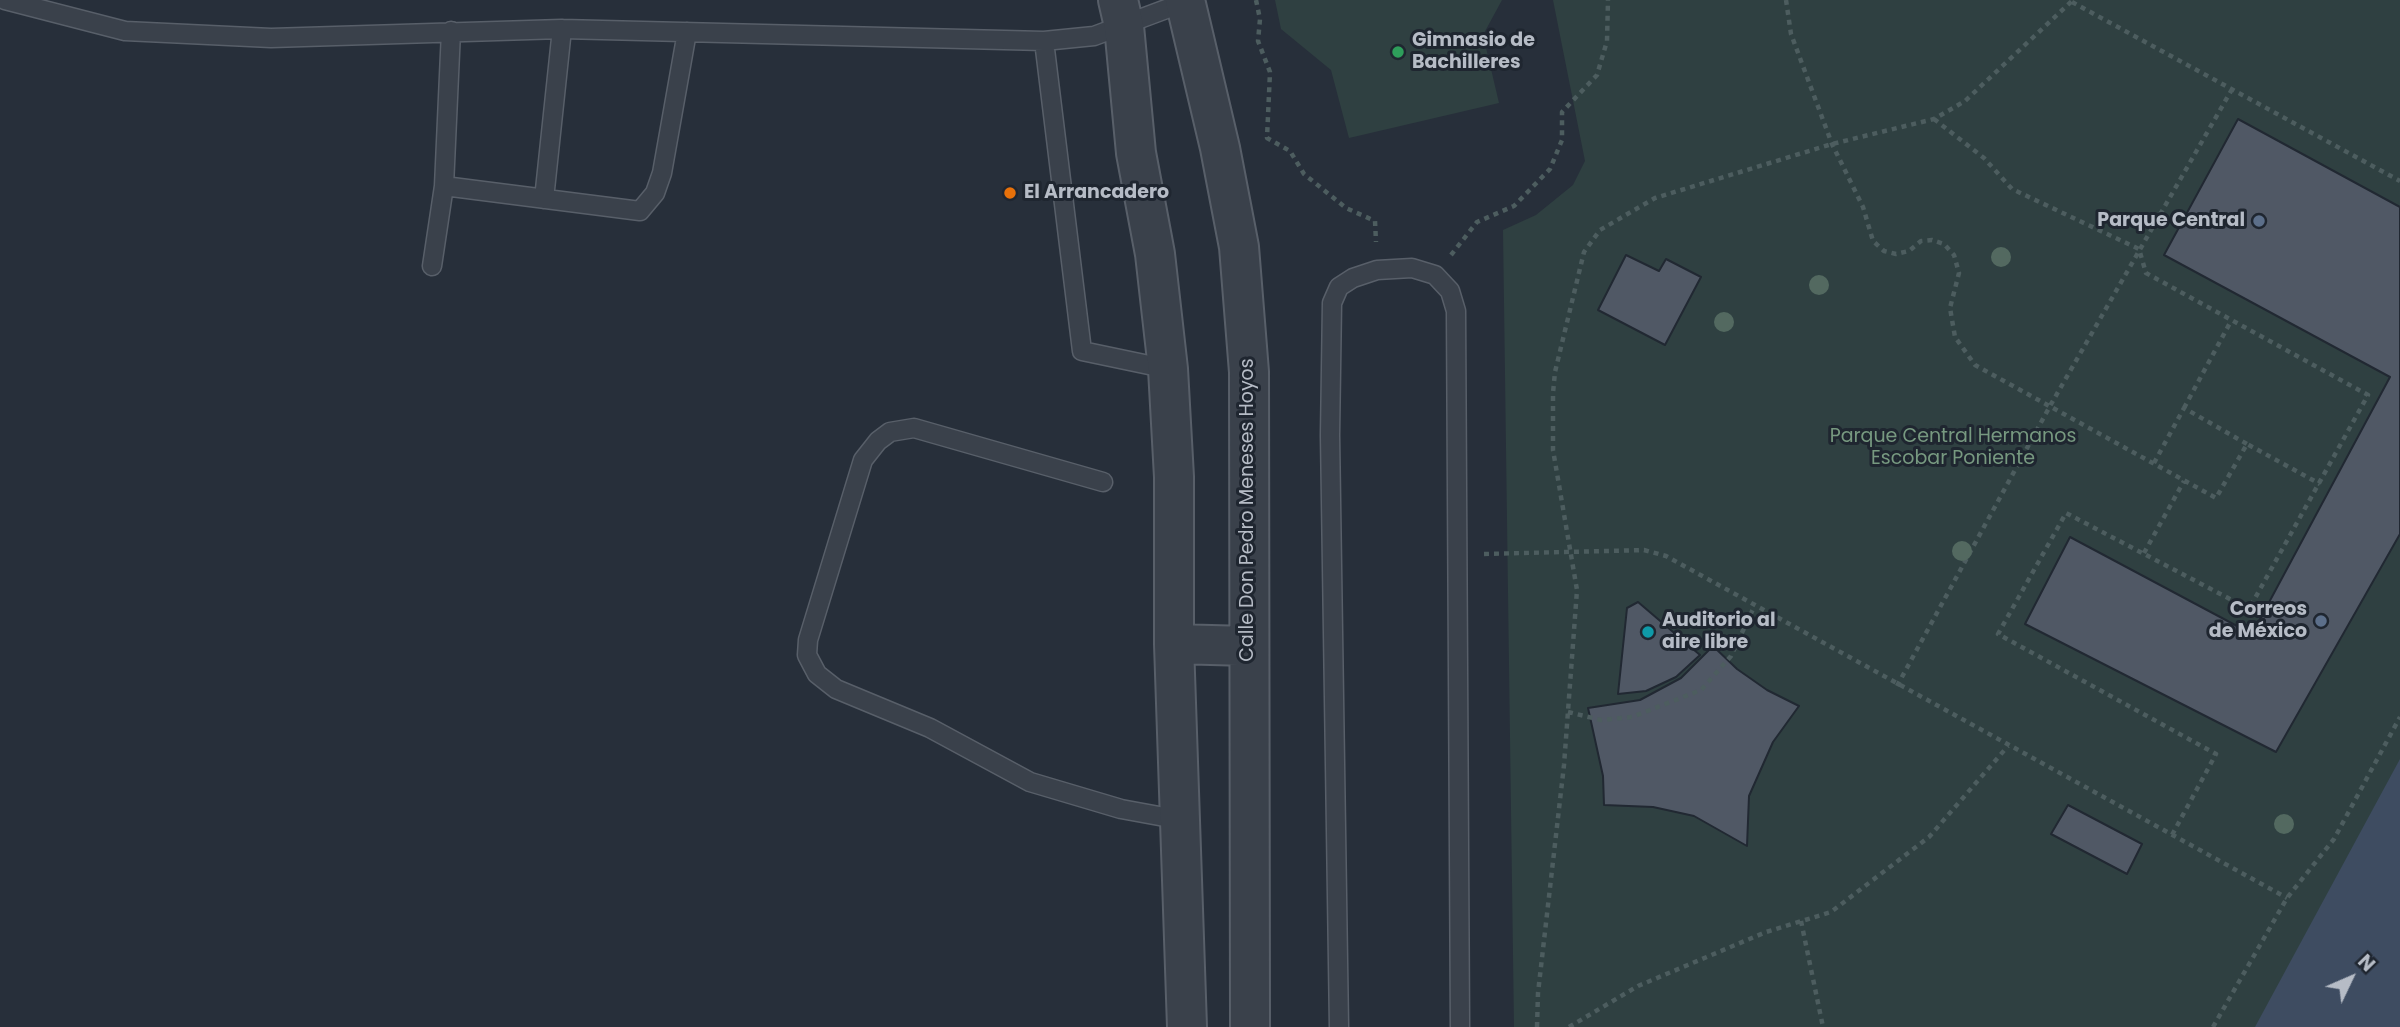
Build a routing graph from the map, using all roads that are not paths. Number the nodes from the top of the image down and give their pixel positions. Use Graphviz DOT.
graph roads {
  1 [pos="5,0"];
  2 [pos="1185,1"];
  3 [pos="1121,13"];
  4 [pos="562,29"];
  5 [pos="451,31"];
  6 [pos="687,32"];
  7 [pos="1044,41"];
  8 [pos="444,186"];
  9 [pos="544,199"];
  10 [pos="432,266"];
  11 [pos="1168,369"];
  12 [pos="1103,482"];
  13 [pos="1174,644"];
  14 [pos="1248,646"];
  15 [pos="1181,820"];
  16 [pos="1187,1027"];
  17 [pos="1250,1027"];
  18 [pos="1339,1027"];
  19 [pos="1460,1027"];
  1 -- 5 [label="lane"];
  2 -- 3 [label="lane"];
  2 -- 14 [label="street, Calle Don Pedro Meneses Hoyos"];
  3 -- 7 [label="lane"];
  3 -- 11 [label="street"];
  4 -- 5 [label="lane"];
  4 -- 6 [label="lane"];
  4 -- 9 [label="lane"];
  5 -- 8 [label="lane"];
  6 -- 7 [label="lane"];
  6 -- 9 [label="lane"];
  7 -- 11 [label="lane"];
  8 -- 9 [label="lane"];
  8 -- 10 [label="lane"];
  11 -- 13 [label="street"];
  12 -- 15 [label="lane"];
  13 -- 14 [label="street"];
  13 -- 15 [label="street"];
  14 -- 17 [label="street, Calle Don Pedro Meneses Hoyos"];
  15 -- 16 [label="street"];
  18 -- 19 [label="lane"];
}
